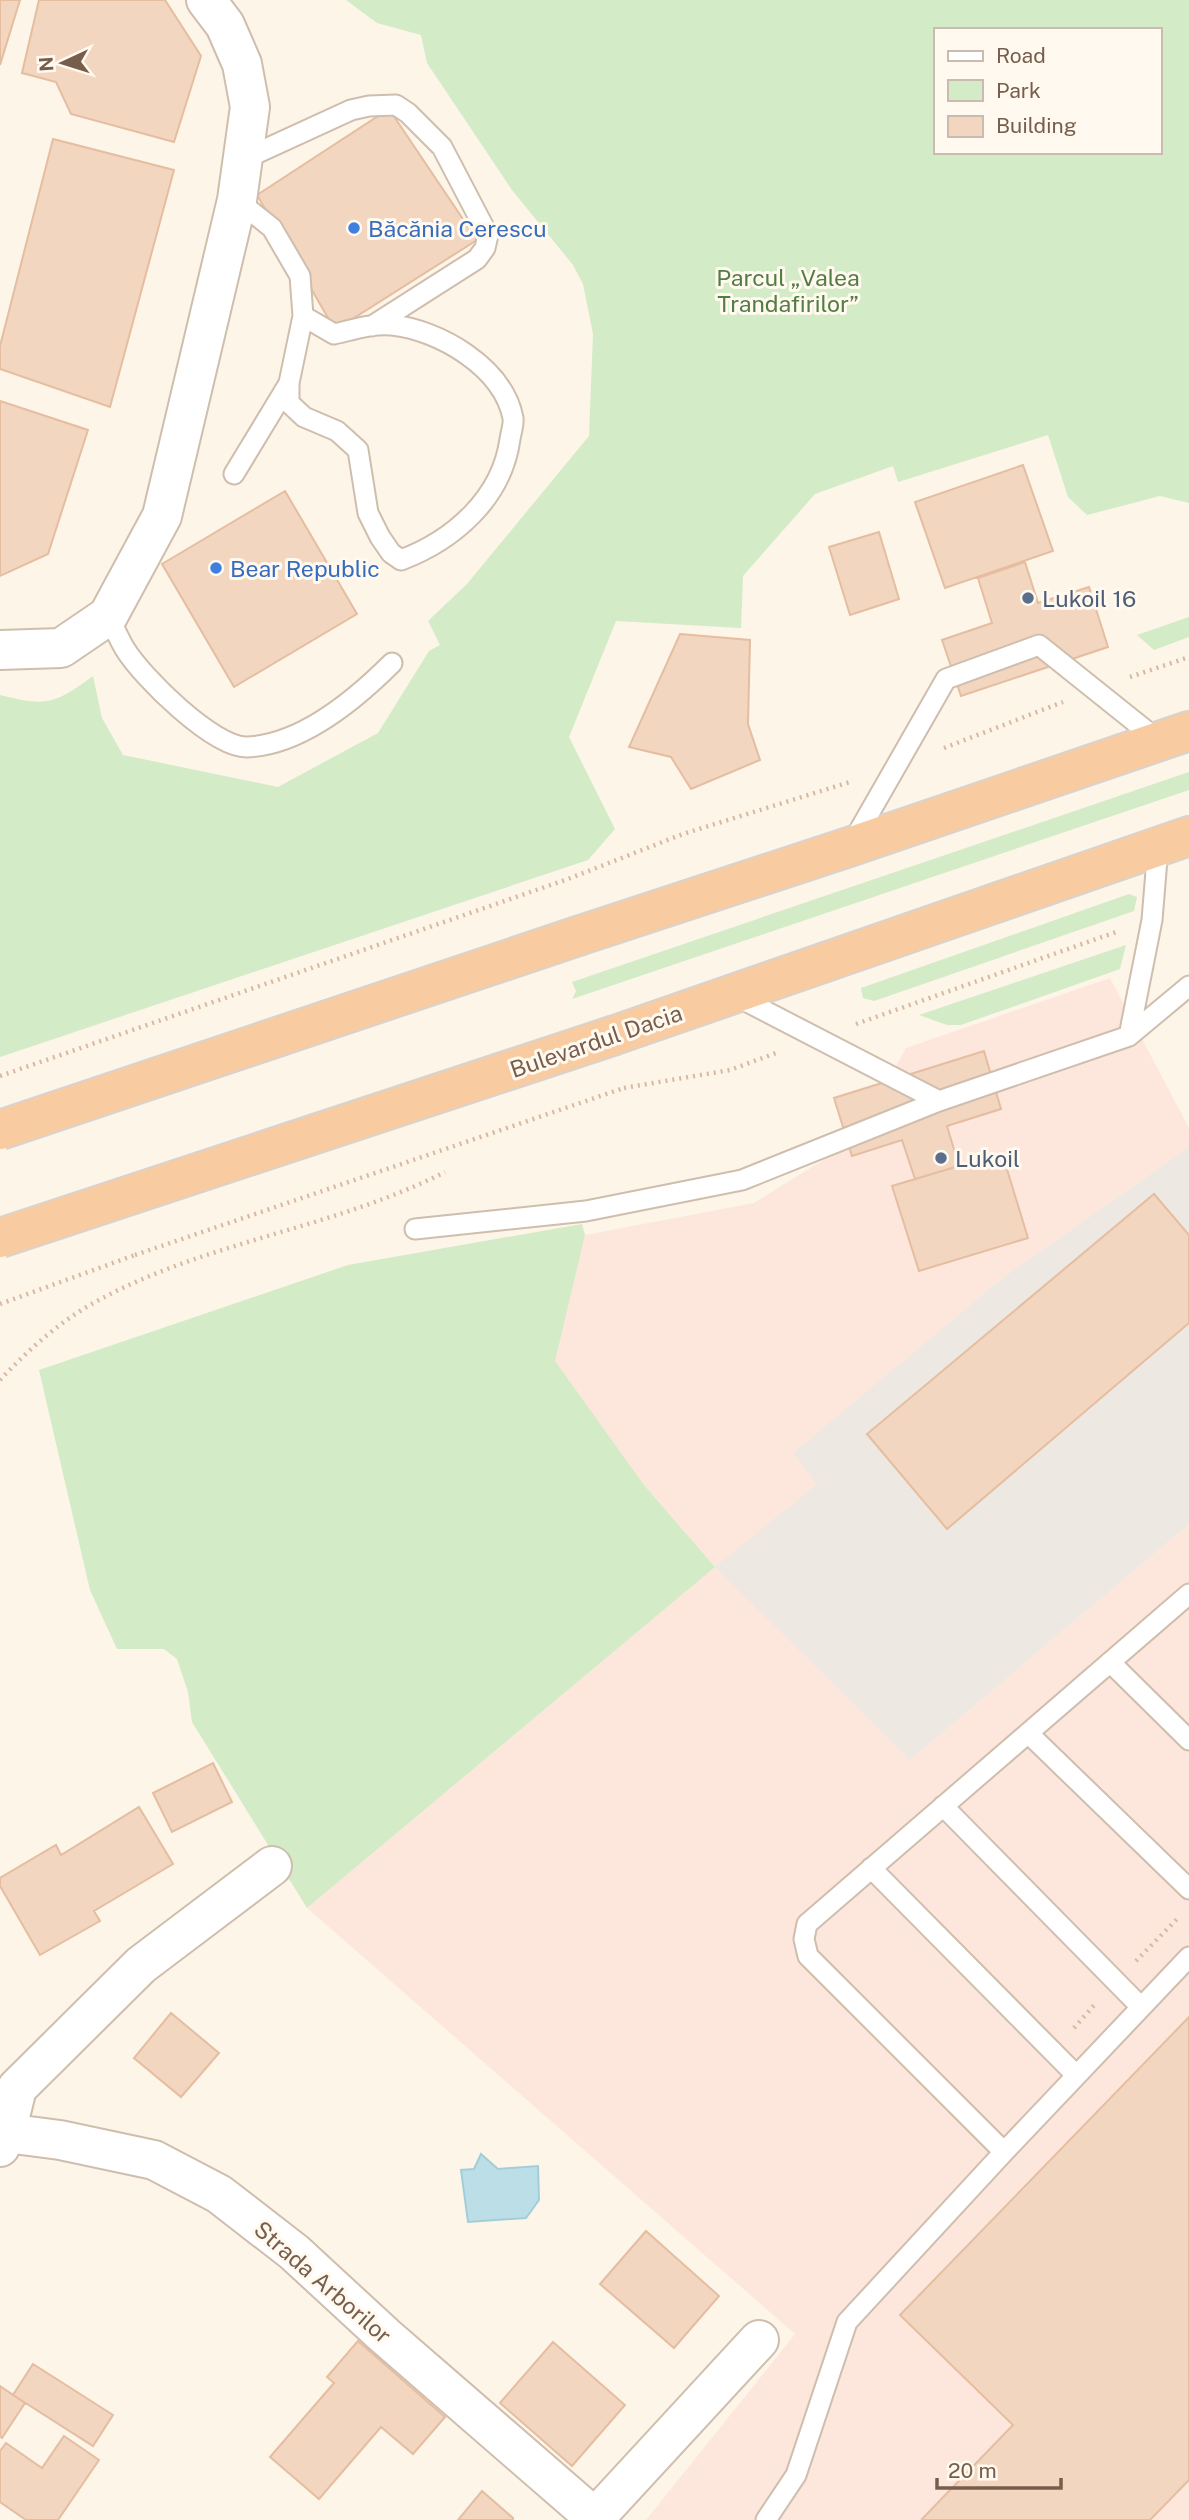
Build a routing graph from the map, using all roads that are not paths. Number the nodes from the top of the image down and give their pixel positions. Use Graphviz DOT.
graph roads {
  1 [pos="206,0"];
  2 [pos="242,160"];
  3 [pos="237,200"];
  4 [pos="303,316"];
  5 [pos="371,326"];
  6 [pos="289,383"];
  7 [pos="234,474"];
  8 [pos="108,616"];
  9 [pos="0,650"];
  10 [pos="391,663"];
  11 [pos="1174,736"];
  12 [pos="1173,841"];
  13 [pos="849,847"];
  14 [pos="1189,986"];
  15 [pos="734,994"];
  16 [pos="1120,1039"];
  17 [pos="939,1101"];
  18 [pos="0,1130"];
  19 [pos="415,1230"];
  20 [pos="0,1238"];
  21 [pos="1189,1594"];
  22 [pos="1110,1662"];
  23 [pos="1028,1733"];
  24 [pos="1189,1740"];
  25 [pos="943,1805"];
  26 [pos="272,1866"];
  27 [pos="871,1868"];
  28 [pos="1189,1889"];
  29 [pos="1189,1957"];
  30 [pos="1141,2007"];
  31 [pos="1076,2075"];
  32 [pos="2,2135"];
  33 [pos="1004,2152"];
  34 [pos="759,2340"];
  35 [pos="594,2519"];
  36 [pos="766,2520"];
  1 -- 2 [label="street"];
  2 -- 3 [label="street"];
  2 -- 5 [label="lane"];
  3 -- 4 [label="lane"];
  3 -- 8 [label="street"];
  4 -- 5 [label="lane"];
  4 -- 6 [label="lane"];
  5 -- 6 [label="lane"];
  6 -- 7 [label="lane"];
  8 -- 9 [label="street"];
  8 -- 10 [label="lane"];
  11 -- 13 [label="highway"];
  11 -- 13 [label="lane"];
  12 -- 15 [label="highway, Bulevardul Dacia"];
  12 -- 16 [label="lane"];
  13 -- 18 [label="highway, bridge"];
  14 -- 16 [label="lane"];
  15 -- 17 [label="lane"];
  15 -- 20 [label="highway, Bulevardul Dacia, bridge"];
  16 -- 17 [label="lane"];
  17 -- 19 [label="lane"];
  21 -- 22 [label="lane"];
  22 -- 23 [label="lane"];
  22 -- 24 [label="lane"];
  23 -- 25 [label="lane"];
  23 -- 28 [label="lane"];
  25 -- 27 [label="lane"];
  25 -- 30 [label="lane"];
  26 -- 32 [label="street, Strada Arborilor"];
  27 -- 31 [label="lane"];
  27 -- 33 [label="lane"];
  29 -- 30 [label="lane"];
  30 -- 31 [label="lane"];
  31 -- 33 [label="lane"];
  32 -- 35 [label="street, Strada Arborilor"];
  33 -- 36 [label="lane"];
  34 -- 35 [label="street"];
}
